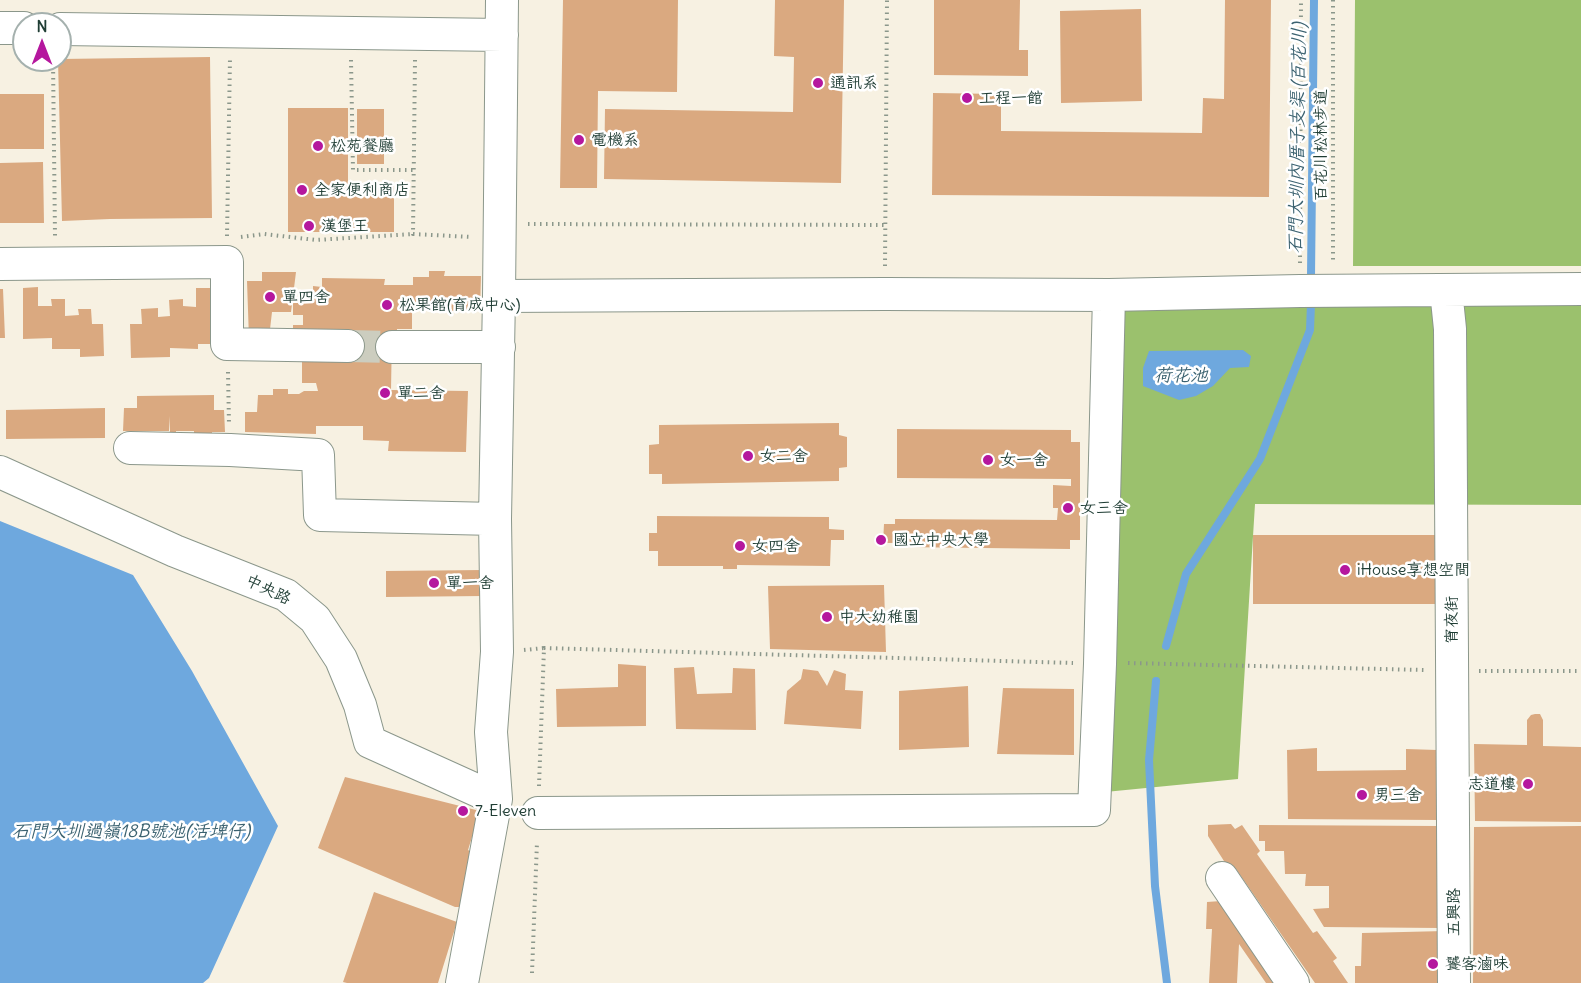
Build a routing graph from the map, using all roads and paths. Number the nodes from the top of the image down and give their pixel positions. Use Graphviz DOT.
graph roads {
  1 [pos="502,0"];
  2 [pos="887,0"];
  3 [pos="1301,0"];
  4 [pos="1333,0"];
  5 [pos="72,29"];
  6 [pos="231,31"];
  7 [pos="350,33"];
  8 [pos="415,34"];
  9 [pos="502,35"];
  10 [pos="53,72"];
  11 [pos="414,170"];
  12 [pos="885,225"];
  13 [pos="500,231"];
  14 [pos="414,234"];
  15 [pos="0,264"];
  16 [pos="55,264"];
  17 [pos="1581,289"];
  18 [pos="1333,290"];
  19 [pos="1446,290"];
  20 [pos="1300,291"];
  21 [pos="885,294"];
  22 [pos="1109,295"];
  23 [pos="500,296"];
  24 [pos="227,344"];
  25 [pos="348,346"];
  26 [pos="392,347"];
  27 [pos="499,347"];
  28 [pos="130,448"];
  29 [pos="230,450"];
  30 [pos="0,472"];
  31 [pos="495,519"];
  32 [pos="1100,664"];
  33 [pos="1452,670"];
  34 [pos="1581,671"];
  35 [pos="496,799"];
  36 [pos="538,813"];
  37 [pos="1454,842"];
  38 [pos="1222,878"];
  39 [pos="532,973"];
  40 [pos="462,983"];
  41 [pos="1293,983"];
  42 [pos="1454,983"];
  1 -- 9 [label="street"];
  2 -- 12 [label="path"];
  3 -- 20 [label="path"];
  4 -- 18 [label="path, 百花川松林步道"];
  5 -- 6 [label="street"];
  6 -- 7 [label="street"];
  6 -- 14 [label="path"];
  7 -- 8 [label="street"];
  7 -- 11 [label="path"];
  8 -- 9 [label="street"];
  8 -- 11 [label="path"];
  9 -- 13 [label="street"];
  10 -- 16 [label="path"];
  11 -- 14 [label="path"];
  12 -- 13 [label="path"];
  12 -- 21 [label="path"];
  13 -- 14 [label="path"];
  13 -- 23 [label="street"];
  15 -- 16 [label="street"];
  16 -- 24 [label="street"];
  17 -- 19 [label="street"];
  18 -- 19 [label="street"];
  18 -- 20 [label="street"];
  19 -- 33 [label="street, 宵夜街"];
  20 -- 22 [label="street"];
  21 -- 22 [label="street"];
  21 -- 23 [label="street"];
  22 -- 32 [label="street"];
  23 -- 27 [label="street"];
  24 -- 25 [label="street"];
  24 -- 29 [label="path"];
  26 -- 27 [label="street"];
  27 -- 31 [label="street"];
  28 -- 29 [label="street"];
  29 -- 31 [label="street"];
  30 -- 35 [label="street, 中央路"];
  31 -- 35 [label="street"];
  32 -- 33 [label="path"];
  32 -- 36 [label="street"];
  32 -- 36 [label="path"];
  33 -- 34 [label="path"];
  33 -- 37 [label="street, 宵夜街"];
  35 -- 40 [label="street"];
  36 -- 39 [label="path"];
  37 -- 42 [label="street, 五興路"];
  38 -- 41 [label="street"];
}
